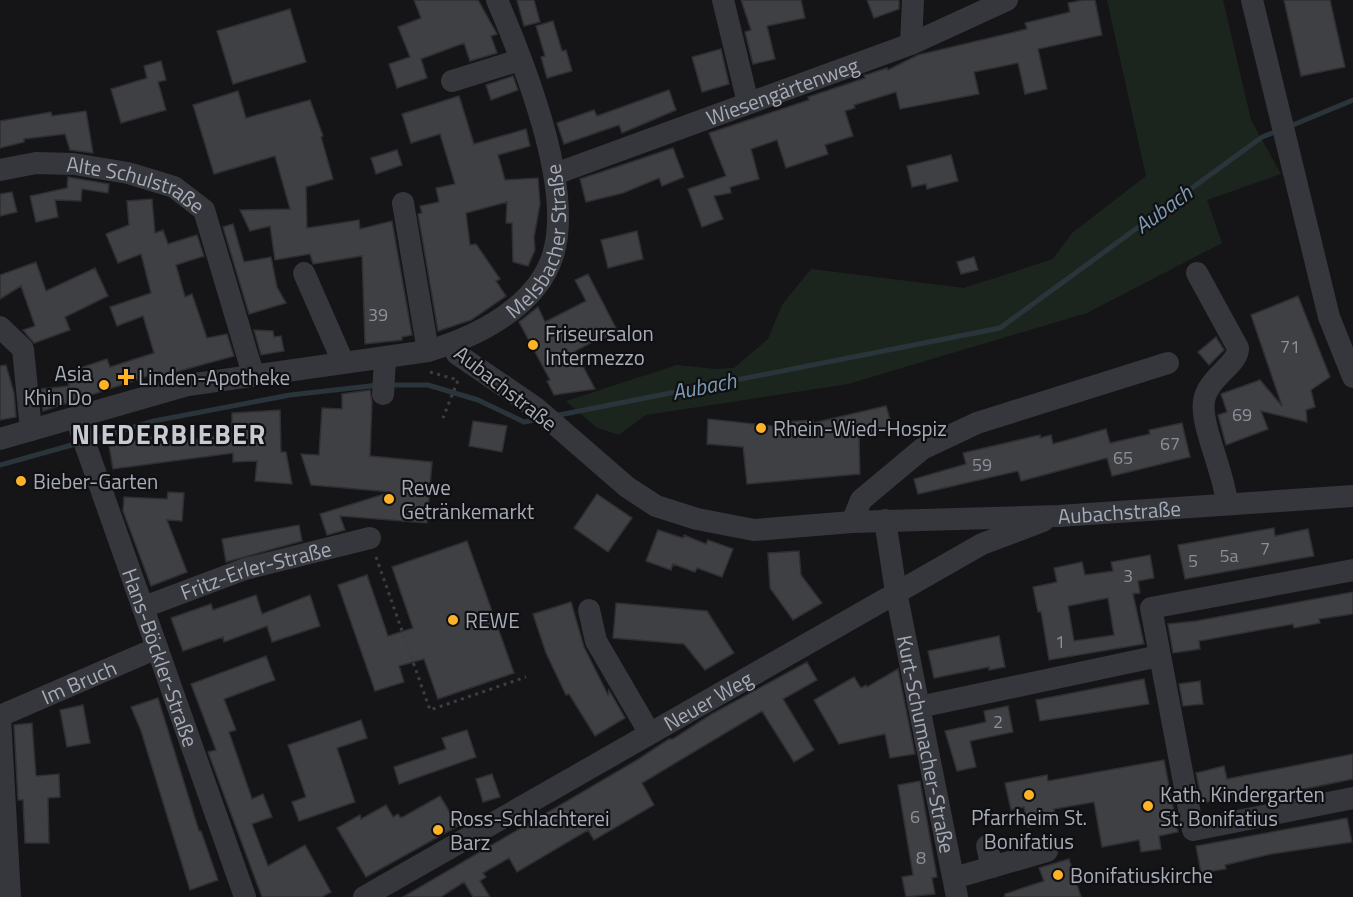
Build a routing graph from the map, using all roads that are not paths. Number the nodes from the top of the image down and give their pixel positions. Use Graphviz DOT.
graph roads {
  1 [pos="496,0"];
  2 [pos="723,0"];
  3 [pos="913,0"];
  4 [pos="1007,0"];
  5 [pos="1252,0"];
  6 [pos="911,44"];
  7 [pos="520,60"];
  8 [pos="452,81"];
  9 [pos="748,103"];
  10 [pos="0,170"];
  11 [pos="555,174"];
  12 [pos="403,203"];
  13 [pos="304,273"];
  14 [pos="1197,273"];
  15 [pos="0,327"];
  16 [pos="452,344"];
  17 [pos="428,351"];
  18 [pos="343,362"];
  19 [pos="1168,363"];
  20 [pos="253,374"];
  21 [pos="1353,377"];
  22 [pos="31,430"];
  23 [pos="81,436"];
  24 [pos="0,439"];
  25 [pos="1352,500"];
  26 [pos="1227,504"];
  27 [pos="1059,516"];
  28 [pos="885,520"];
  29 [pos="852,522"];
  30 [pos="370,538"];
  31 [pos="1353,570"];
  32 [pos="896,592"];
  33 [pos="144,607"];
  34 [pos="589,610"];
  35 [pos="157,648"];
  36 [pos="1159,656"];
  37 [pos="919,707"];
  38 [pos="0,717"];
  39 [pos="649,732"];
  40 [pos="1353,798"];
  41 [pos="1047,851"];
  42 [pos="955,888"];
  43 [pos="10,897"];
  44 [pos="245,897"];
  45 [pos="364,897"];
  1 -- 7 [label="street, Melsbacher Straße"];
  2 -- 9 [label="street"];
  3 -- 6 [label="street"];
  4 -- 6 [label="street, Wiesengärtenweg"];
  5 -- 21 [label="street"];
  6 -- 9 [label="street, Wiesengärtenweg"];
  7 -- 8 [label="street"];
  7 -- 11 [label="street, Melsbacher Straße"];
  9 -- 11 [label="street, Wiesengärtenweg"];
  10 -- 20 [label="street, Alte Schulstraße"];
  11 -- 16 [label="street, Melsbacher Straße"];
  12 -- 17 [label="street"];
  13 -- 18 [label="street"];
  14 -- 26 [label="street"];
  15 -- 22 [label="street"];
  16 -- 17 [label="street, Aubachstraße"];
  16 -- 29 [label="street, Aubachstraße"];
  17 -- 18 [label="street, Aubachstraße"];
  18 -- 20 [label="street, Aubachstraße"];
  19 -- 29 [label="street"];
  20 -- 23 [label="street, Aubachstraße"];
  22 -- 23 [label="street, Aubachstraße"];
  22 -- 24 [label="street, Aubachstraße"];
  23 -- 33 [label="street, Hans-Böckler-Straße"];
  25 -- 26 [label="street, Aubachstraße"];
  26 -- 27 [label="street, Aubachstraße"];
  27 -- 28 [label="street, Aubachstraße"];
  27 -- 32 [label="street, Neuer Weg"];
  28 -- 29 [label="street, Aubachstraße"];
  28 -- 32 [label="street"];
  30 -- 33 [label="street, Fritz-Erler-Straße"];
  31 -- 36 [label="street"];
  32 -- 37 [label="street, Kurt-Schumacher-Straße"];
  32 -- 39 [label="street, Neuer Weg"];
  33 -- 35 [label="street, Hans-Böckler-Straße"];
  34 -- 39 [label="street"];
  35 -- 38 [label="street, Im Bruch"];
  35 -- 44 [label="street, Hans-Böckler-Straße"];
  36 -- 37 [label="street"];
  36 -- 40 [label="street"];
  37 -- 42 [label="street, Kurt-Schumacher-Straße"];
  38 -- 43 [label="street, Im Bruch"];
  39 -- 45 [label="street, Neuer Weg"];
  41 -- 42 [label="street"];
}
